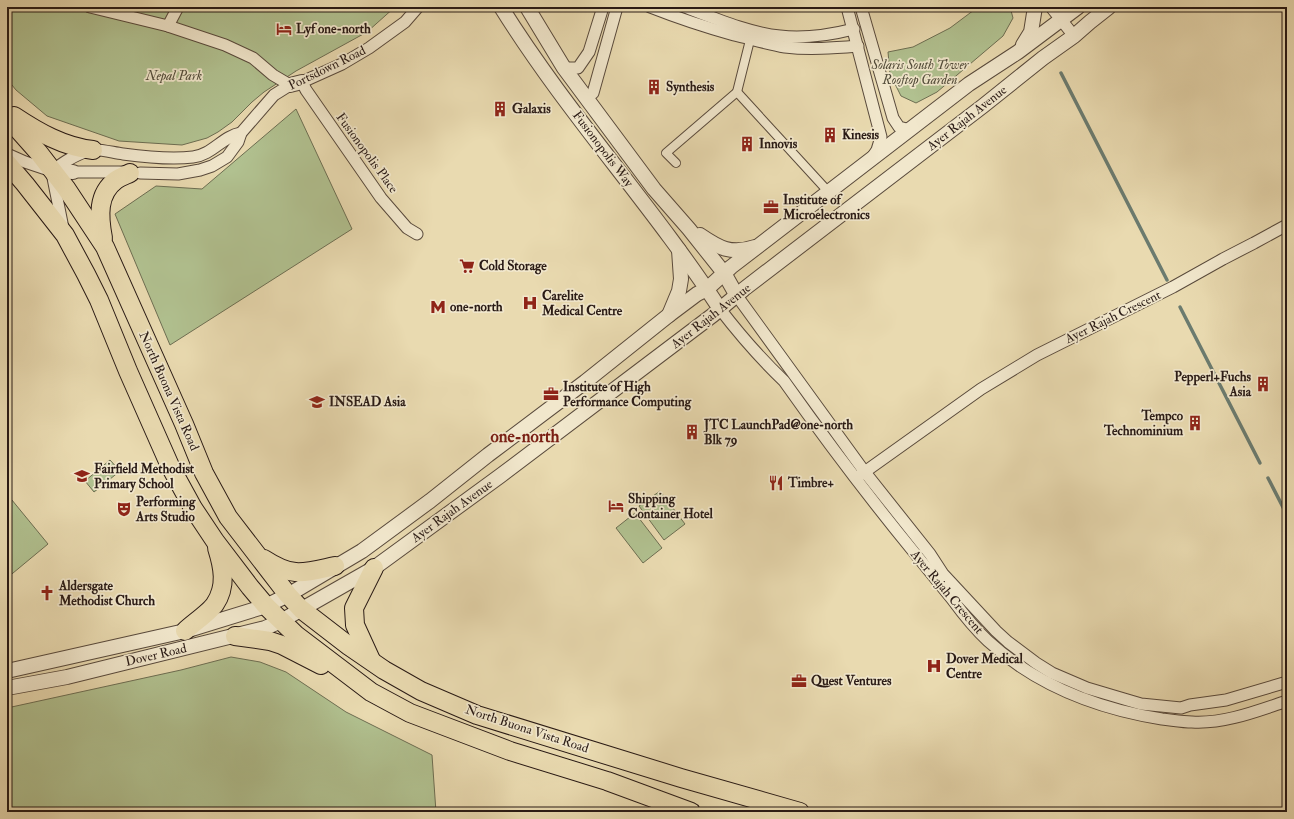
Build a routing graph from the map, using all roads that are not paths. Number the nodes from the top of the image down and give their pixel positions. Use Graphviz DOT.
graph roads {
  1 [pos="90,7"];
  2 [pos="178,7"];
  3 [pos="418,7"];
  4 [pos="501,7"];
  5 [pos="527,7"];
  6 [pos="603,7"];
  7 [pos="617,7"];
  8 [pos="650,7"];
  9 [pos="685,7"];
  10 [pos="847,7"];
  11 [pos="861,7"];
  12 [pos="1036,7"];
  13 [pos="1051,7"];
  14 [pos="1078,7"];
  15 [pos="1109,7"];
  16 [pos="1061,19"];
  17 [pos="1090,22"];
  18 [pos="168,26"];
  19 [pos="854,29"];
  20 [pos="1074,36"];
  21 [pos="750,40"];
  22 [pos="858,46"];
  23 [pos="1018,52"];
  24 [pos="564,68"];
  25 [pos="273,75"];
  26 [pos="296,84"];
  27 [pos="737,92"];
  28 [pos="274,95"];
  29 [pos="586,98"];
  30 [pos="7,111"];
  31 [pos="7,117"];
  32 [pos="910,130"];
  33 [pos="241,133"];
  34 [pos="93,150"];
  35 [pos="7,154"];
  36 [pos="869,162"];
  37 [pos="7,163"];
  38 [pos="676,163"];
  39 [pos="52,171"];
  40 [pos="73,172"];
  41 [pos="135,173"];
  42 [pos="824,187"];
  43 [pos="1287,225"];
  44 [pos="689,228"];
  45 [pos="417,234"];
  46 [pos="65,235"];
  47 [pos="760,245"];
  48 [pos="105,247"];
  49 [pos="679,249"];
  50 [pos="724,273"];
  51 [pos="707,289"];
  52 [pos="737,296"];
  53 [pos="720,309"];
  54 [pos="669,315"];
  55 [pos="705,321"];
  56 [pos="735,328"];
  57 [pos="864,471"];
  58 [pos="855,479"];
  59 [pos="215,541"];
  60 [pos="257,554"];
  61 [pos="335,566"];
  62 [pos="374,568"];
  63 [pos="288,595"];
  64 [pos="266,606"];
  65 [pos="301,609"];
  66 [pos="282,621"];
  67 [pos="185,631"];
  68 [pos="235,636"];
  69 [pos="373,663"];
  70 [pos="7,671"];
  71 [pos="1287,682"];
  72 [pos="7,688"];
  73 [pos="371,692"];
  74 [pos="1287,701"];
  75 [pos="691,812"];
  76 [pos="800,812"];
  1 -- 18 [label="street"];
  2 -- 18 [label="street"];
  3 -- 26 [label="street, Portsdown Road"];
  4 -- 49 [label="street, Fusionopolis Way"];
  5 -- 24 [label="street, Fusionopolis Way"];
  6 -- 24 [label="street"];
  7 -- 29 [label="street"];
  8 -- 21 [label="street"];
  9 -- 19 [label="street"];
  10 -- 19 [label="street"];
  11 -- 32 [label="street"];
  12 -- 23 [label="street"];
  13 -- 16 [label="street"];
  14 -- 16 [label="street, Ayer Rajah Avenue"];
  14 -- 17 [label="street"];
  15 -- 17 [label="street, Ayer Rajah Avenue"];
  16 -- 20 [label="street"];
  16 -- 23 [label="street, Ayer Rajah Avenue"];
  17 -- 20 [label="street, Ayer Rajah Avenue"];
  18 -- 25 [label="street"];
  19 -- 22 [label="street"];
  20 -- 52 [label="street, Ayer Rajah Avenue"];
  21 -- 22 [label="street"];
  21 -- 27 [label="street"];
  22 -- 36 [label="street"];
  23 -- 32 [label="street, Ayer Rajah Avenue"];
  24 -- 29 [label="street, Fusionopolis Way"];
  25 -- 26 [label="street"];
  25 -- 28 [label="street"];
  26 -- 28 [label="street, Portsdown Road"];
  26 -- 45 [label="street, Fusionopolis Place"];
  27 -- 38 [label="street"];
  27 -- 42 [label="street"];
  28 -- 33 [label="street, Portsdown Road"];
  29 -- 44 [label="street, Fusionopolis Way"];
  30 -- 34 [label="main road"];
  31 -- 39 [label="main road, North Buona Vista Road"];
  32 -- 36 [label="street, Ayer Rajah Avenue"];
  33 -- 34 [label="street, Portsdown Road"];
  33 -- 41 [label="street, Portsdown Road"];
  34 -- 39 [label="street, Portsdown Road"];
  35 -- 39 [label="street, Portsdown Road"];
  36 -- 47 [label="street, Ayer Rajah Avenue"];
  37 -- 46 [label="main road, North Buona Vista Road"];
  39 -- 40 [label="street, Portsdown Road"];
  39 -- 46 [label="street"];
  39 -- 48 [label="main road, North Buona Vista Road"];
  40 -- 41 [label="street, Portsdown Road"];
  41 -- 48 [label="main road"];
  43 -- 57 [label="street, Ayer Rajah Crescent"];
  44 -- 47 [label="street"];
  44 -- 50 [label="street, Fusionopolis Way"];
  46 -- 59 [label="main road, North Buona Vista Road"];
  47 -- 50 [label="street, Ayer Rajah Avenue"];
  48 -- 60 [label="main road, North Buona Vista Road"];
  49 -- 51 [label="street, Fusionopolis Way"];
  49 -- 54 [label="street"];
  50 -- 51 [label="street, Ayer Rajah Avenue"];
  50 -- 52 [label="street, Ayer Rajah Crescent"];
  51 -- 53 [label="street, Ayer Rajah Crescent"];
  51 -- 54 [label="street, Ayer Rajah Avenue"];
  52 -- 53 [label="street, Ayer Rajah Avenue"];
  52 -- 57 [label="street, Ayer Rajah Crescent"];
  53 -- 55 [label="street, Ayer Rajah Avenue"];
  53 -- 56 [label="street, Ayer Rajah Crescent"];
  54 -- 61 [label="street, Ayer Rajah Avenue"];
  55 -- 56 [label="street"];
  55 -- 62 [label="street, Ayer Rajah Avenue"];
  56 -- 58 [label="street, Ayer Rajah Crescent"];
  57 -- 58 [label="street, Ayer Rajah Crescent"];
  57 -- 71 [label="street, Ayer Rajah Crescent"];
  58 -- 74 [label="street, Ayer Rajah Crescent"];
  59 -- 64 [label="main road, North Buona Vista Road"];
  59 -- 67 [label="main road"];
  60 -- 61 [label="main road"];
  60 -- 63 [label="main road, North Buona Vista Road"];
  61 -- 63 [label="street, Ayer Rajah Avenue"];
  62 -- 65 [label="street, Ayer Rajah Avenue"];
  62 -- 69 [label="main road"];
  63 -- 64 [label="street, Dover Road"];
  63 -- 65 [label="main road, North Buona Vista Road"];
  64 -- 66 [label="main road, North Buona Vista Road"];
  64 -- 67 [label="street, Dover Road"];
  65 -- 66 [label="street, Dover Road"];
  65 -- 69 [label="main road, North Buona Vista Road"];
  66 -- 68 [label="street, Dover Road"];
  66 -- 73 [label="main road, North Buona Vista Road"];
  67 -- 70 [label="street, Dover Road"];
  68 -- 72 [label="street, Dover Road"];
  68 -- 73 [label="main road"];
  69 -- 76 [label="main road, North Buona Vista Road"];
  73 -- 75 [label="main road, North Buona Vista Road"];
}
